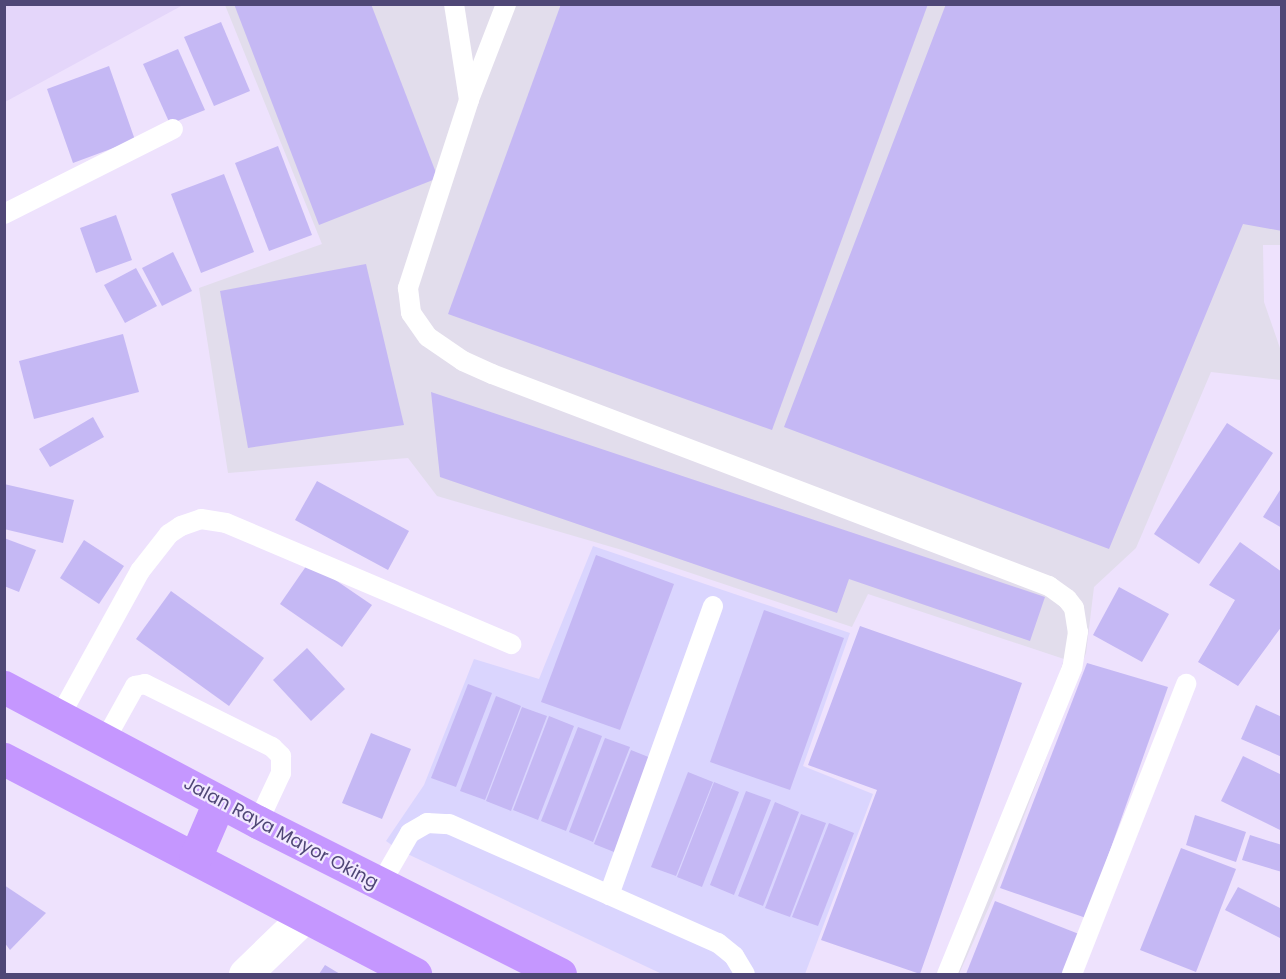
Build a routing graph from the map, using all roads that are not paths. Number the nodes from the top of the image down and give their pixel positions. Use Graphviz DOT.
graph roads {
  1 [pos="454,4"];
  2 [pos="506,4"];
  3 [pos="469,100"];
  4 [pos="173,129"];
  5 [pos="4,214"];
  6 [pos="713,606"];
  7 [pos="511,644"];
  8 [pos="1186,684"];
  9 [pos="4,687"];
  10 [pos="60,716"];
  11 [pos="105,740"];
  12 [pos="4,759"];
  13 [pos="219,802"];
  14 [pos="258,822"];
  15 [pos="195,858"];
  16 [pos="380,885"];
  17 [pos="609,895"];
  18 [pos="305,916"];
  19 [pos="245,975"];
  20 [pos="415,975"];
  21 [pos="560,975"];
  22 [pos="745,975"];
  23 [pos="947,975"];
  24 [pos="1072,975"];
  1 -- 3 [label="lane"];
  2 -- 3 [label="lane"];
  3 -- 23 [label="lane"];
  4 -- 5 [label="lane"];
  6 -- 17 [label="lane"];
  7 -- 10 [label="lane"];
  8 -- 24 [label="lane"];
  9 -- 10 [label="main road, Jalan Raya Mayor Oking"];
  10 -- 11 [label="main road, Jalan Raya Mayor Oking"];
  11 -- 13 [label="main road, Jalan Raya Mayor Oking"];
  11 -- 14 [label="lane"];
  12 -- 15 [label="main road"];
  13 -- 14 [label="main road, Jalan Raya Mayor Oking"];
  13 -- 15 [label="main road"];
  14 -- 16 [label="main road, Jalan Raya Mayor Oking"];
  15 -- 18 [label="main road"];
  16 -- 17 [label="lane"];
  16 -- 21 [label="main road, Jalan Raya Mayor Oking"];
  17 -- 22 [label="lane"];
  18 -- 19 [label="street"];
  18 -- 20 [label="main road"];
}
